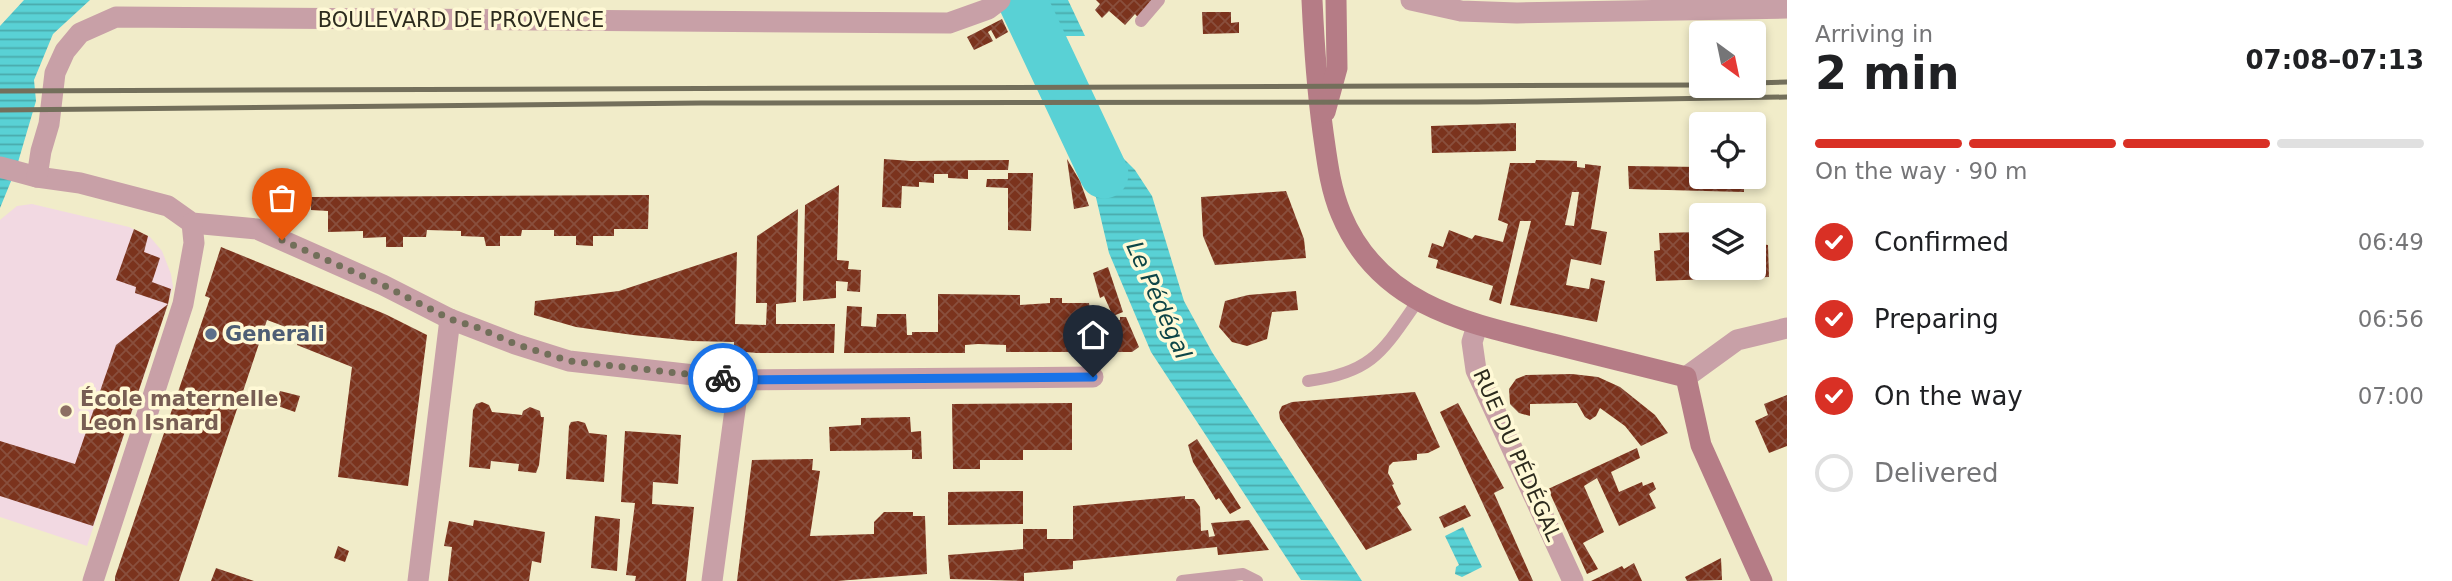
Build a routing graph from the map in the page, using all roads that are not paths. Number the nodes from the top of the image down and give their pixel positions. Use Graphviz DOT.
graph roads {
  1 [pos="1159,0"];
  2 [pos="1312,0"];
  3 [pos="1336,0"];
  4 [pos="1411,0"];
  5 [pos="992,3"];
  6 [pos="1787,8"];
  7 [pos="690,10"];
  8 [pos="1141,21"];
  9 [pos="1322,124"];
  10 [pos="0,167"];
  11 [pos="30,174"];
  12 [pos="192,223"];
  13 [pos="1417,302"];
  14 [pos="450,319"];
  15 [pos="1478,326"];
  16 [pos="1787,328"];
  17 [pos="1093,377"];
  18 [pos="1686,377"];
  19 [pos="739,380"];
  20 [pos="1308,381"];
  21 [pos="95,580"];
  22 [pos="418,581"];
  23 [pos="712,581"];
  24 [pos="1182,581"];
  25 [pos="1257,581"];
  26 [pos="1573,581"];
  27 [pos="1762,581"];
  1 -- 8 [label="lane"];
  2 -- 9 [label="main road"];
  3 -- 9 [label="main road"];
  4 -- 6 [label="street"];
  5 -- 7 [label="street, BOULEVARD DE PROVENCE"];
  7 -- 11 [label="street, BOULEVARD DE PROVENCE"];
  9 -- 13 [label="main road"];
  10 -- 11 [label="street"];
  11 -- 12 [label="street"];
  12 -- 14 [label="street"];
  12 -- 21 [label="street"];
  13 -- 15 [label="main road"];
  13 -- 20 [label="lane"];
  14 -- 19 [label="street"];
  14 -- 22 [label="street"];
  15 -- 18 [label="main road"];
  15 -- 26 [label="street, RUE DU PÉDÉGAL"];
  16 -- 18 [label="street"];
  17 -- 19 [label="street"];
  18 -- 27 [label="main road"];
  19 -- 23 [label="street"];
  24 -- 25 [label="lane"];
}
